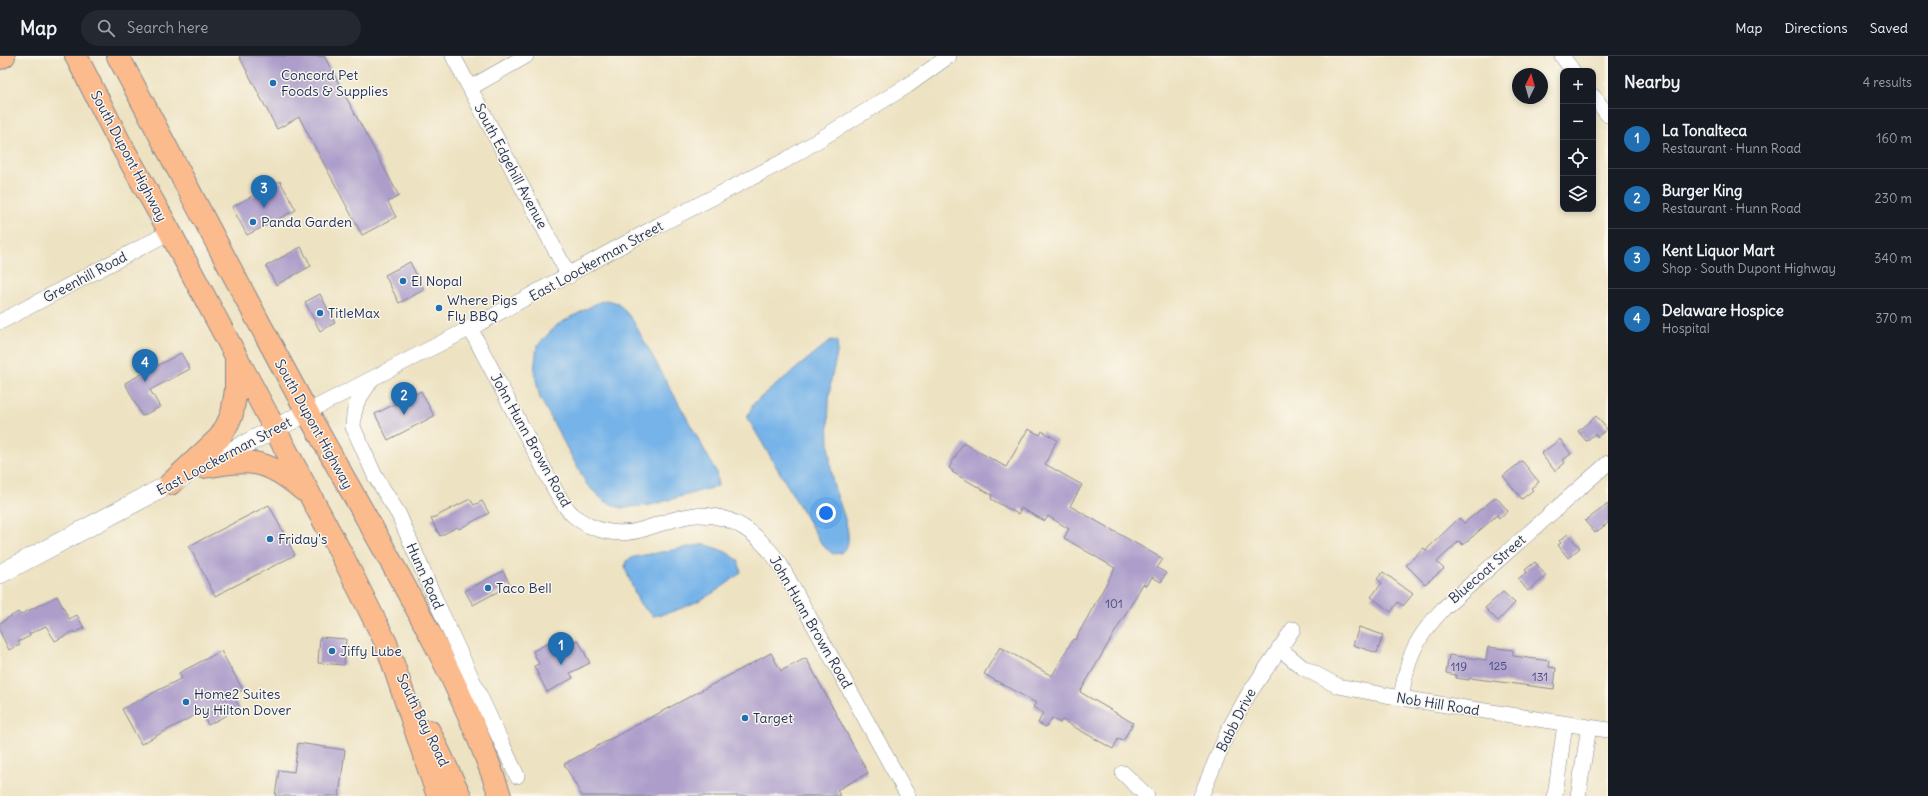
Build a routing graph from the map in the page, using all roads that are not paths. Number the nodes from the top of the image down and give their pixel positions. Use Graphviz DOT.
graph roads {
  1 [pos="4,56"];
  2 [pos="76,56"];
  3 [pos="118,56"];
  4 [pos="453,56"];
  5 [pos="526,56"];
  6 [pos="949,56"];
  7 [pos="1562,56"];
  8 [pos="0,58"];
  9 [pos="1571,68"];
  10 [pos="470,88"];
  11 [pos="1596,100"];
  12 [pos="1608,115"];
  13 [pos="170,232"];
  14 [pos="569,276"];
  15 [pos="0,322"];
  16 [pos="474,326"];
  17 [pos="236,358"];
  18 [pos="373,378"];
  19 [pos="307,412"];
  20 [pos="274,429"];
  21 [pos="1608,463"];
  22 [pos="203,467"];
  23 [pos="170,484"];
  24 [pos="310,497"];
  25 [pos="0,574"];
  26 [pos="1292,629"];
  27 [pos="386,643"];
  28 [pos="1279,648"];
  29 [pos="1401,698"];
  30 [pos="1565,724"];
  31 [pos="1589,727"];
  32 [pos="1608,730"];
  33 [pos="1123,773"];
  34 [pos="517,776"];
  35 [pos="438,796"];
  36 [pos="460,796"];
  37 [pos="500,796"];
  38 [pos="908,796"];
  39 [pos="1147,796"];
  40 [pos="1201,796"];
  41 [pos="1555,796"];
  42 [pos="1578,796"];
  1 -- 8 [label="highway"];
  2 -- 13 [label="highway, South Dupont Highway"];
  3 -- 19 [label="highway, South Dupont Highway"];
  4 -- 10 [label="street, South Edgehill Avenue"];
  5 -- 10 [label="street"];
  6 -- 14 [label="street, East Loockerman Street"];
  7 -- 9 [label="street"];
  10 -- 14 [label="street, South Edgehill Avenue"];
  11 -- 12 [label="street"];
  13 -- 15 [label="street, Greenhill Road"];
  13 -- 17 [label="highway, South Dupont Highway"];
  14 -- 16 [label="street, East Loockerman Street"];
  16 -- 18 [label="street, East Loockerman Street"];
  16 -- 38 [label="street, John Hunn Brown Road"];
  17 -- 20 [label="highway, South Dupont Highway"];
  17 -- 23 [label="highway"];
  18 -- 19 [label="street, East Loockerman Street"];
  18 -- 34 [label="street, Hunn Road"];
  19 -- 20 [label="street, East Loockerman Street"];
  19 -- 37 [label="highway, South Dupont Highway"];
  20 -- 22 [label="street, East Loockerman Street"];
  20 -- 24 [label="highway, South Dupont Highway"];
  21 -- 29 [label="street, Bluecoat Street"];
  22 -- 23 [label="street, East Loockerman Street"];
  22 -- 24 [label="highway"];
  23 -- 25 [label="street, East Loockerman Street"];
  24 -- 27 [label="highway, South Dupont Highway"];
  26 -- 28 [label="street, Babb Drive"];
  27 -- 35 [label="highway, South Dupont Highway"];
  27 -- 36 [label="highway, South Bay Road"];
  28 -- 29 [label="street, Nob Hill Road"];
  28 -- 40 [label="street, Babb Drive"];
  29 -- 30 [label="street, Nob Hill Road"];
  30 -- 31 [label="street, Nob Hill Road"];
  30 -- 41 [label="street"];
  31 -- 32 [label="street, Nob Hill Road"];
  31 -- 42 [label="street"];
  33 -- 39 [label="street"];
}
